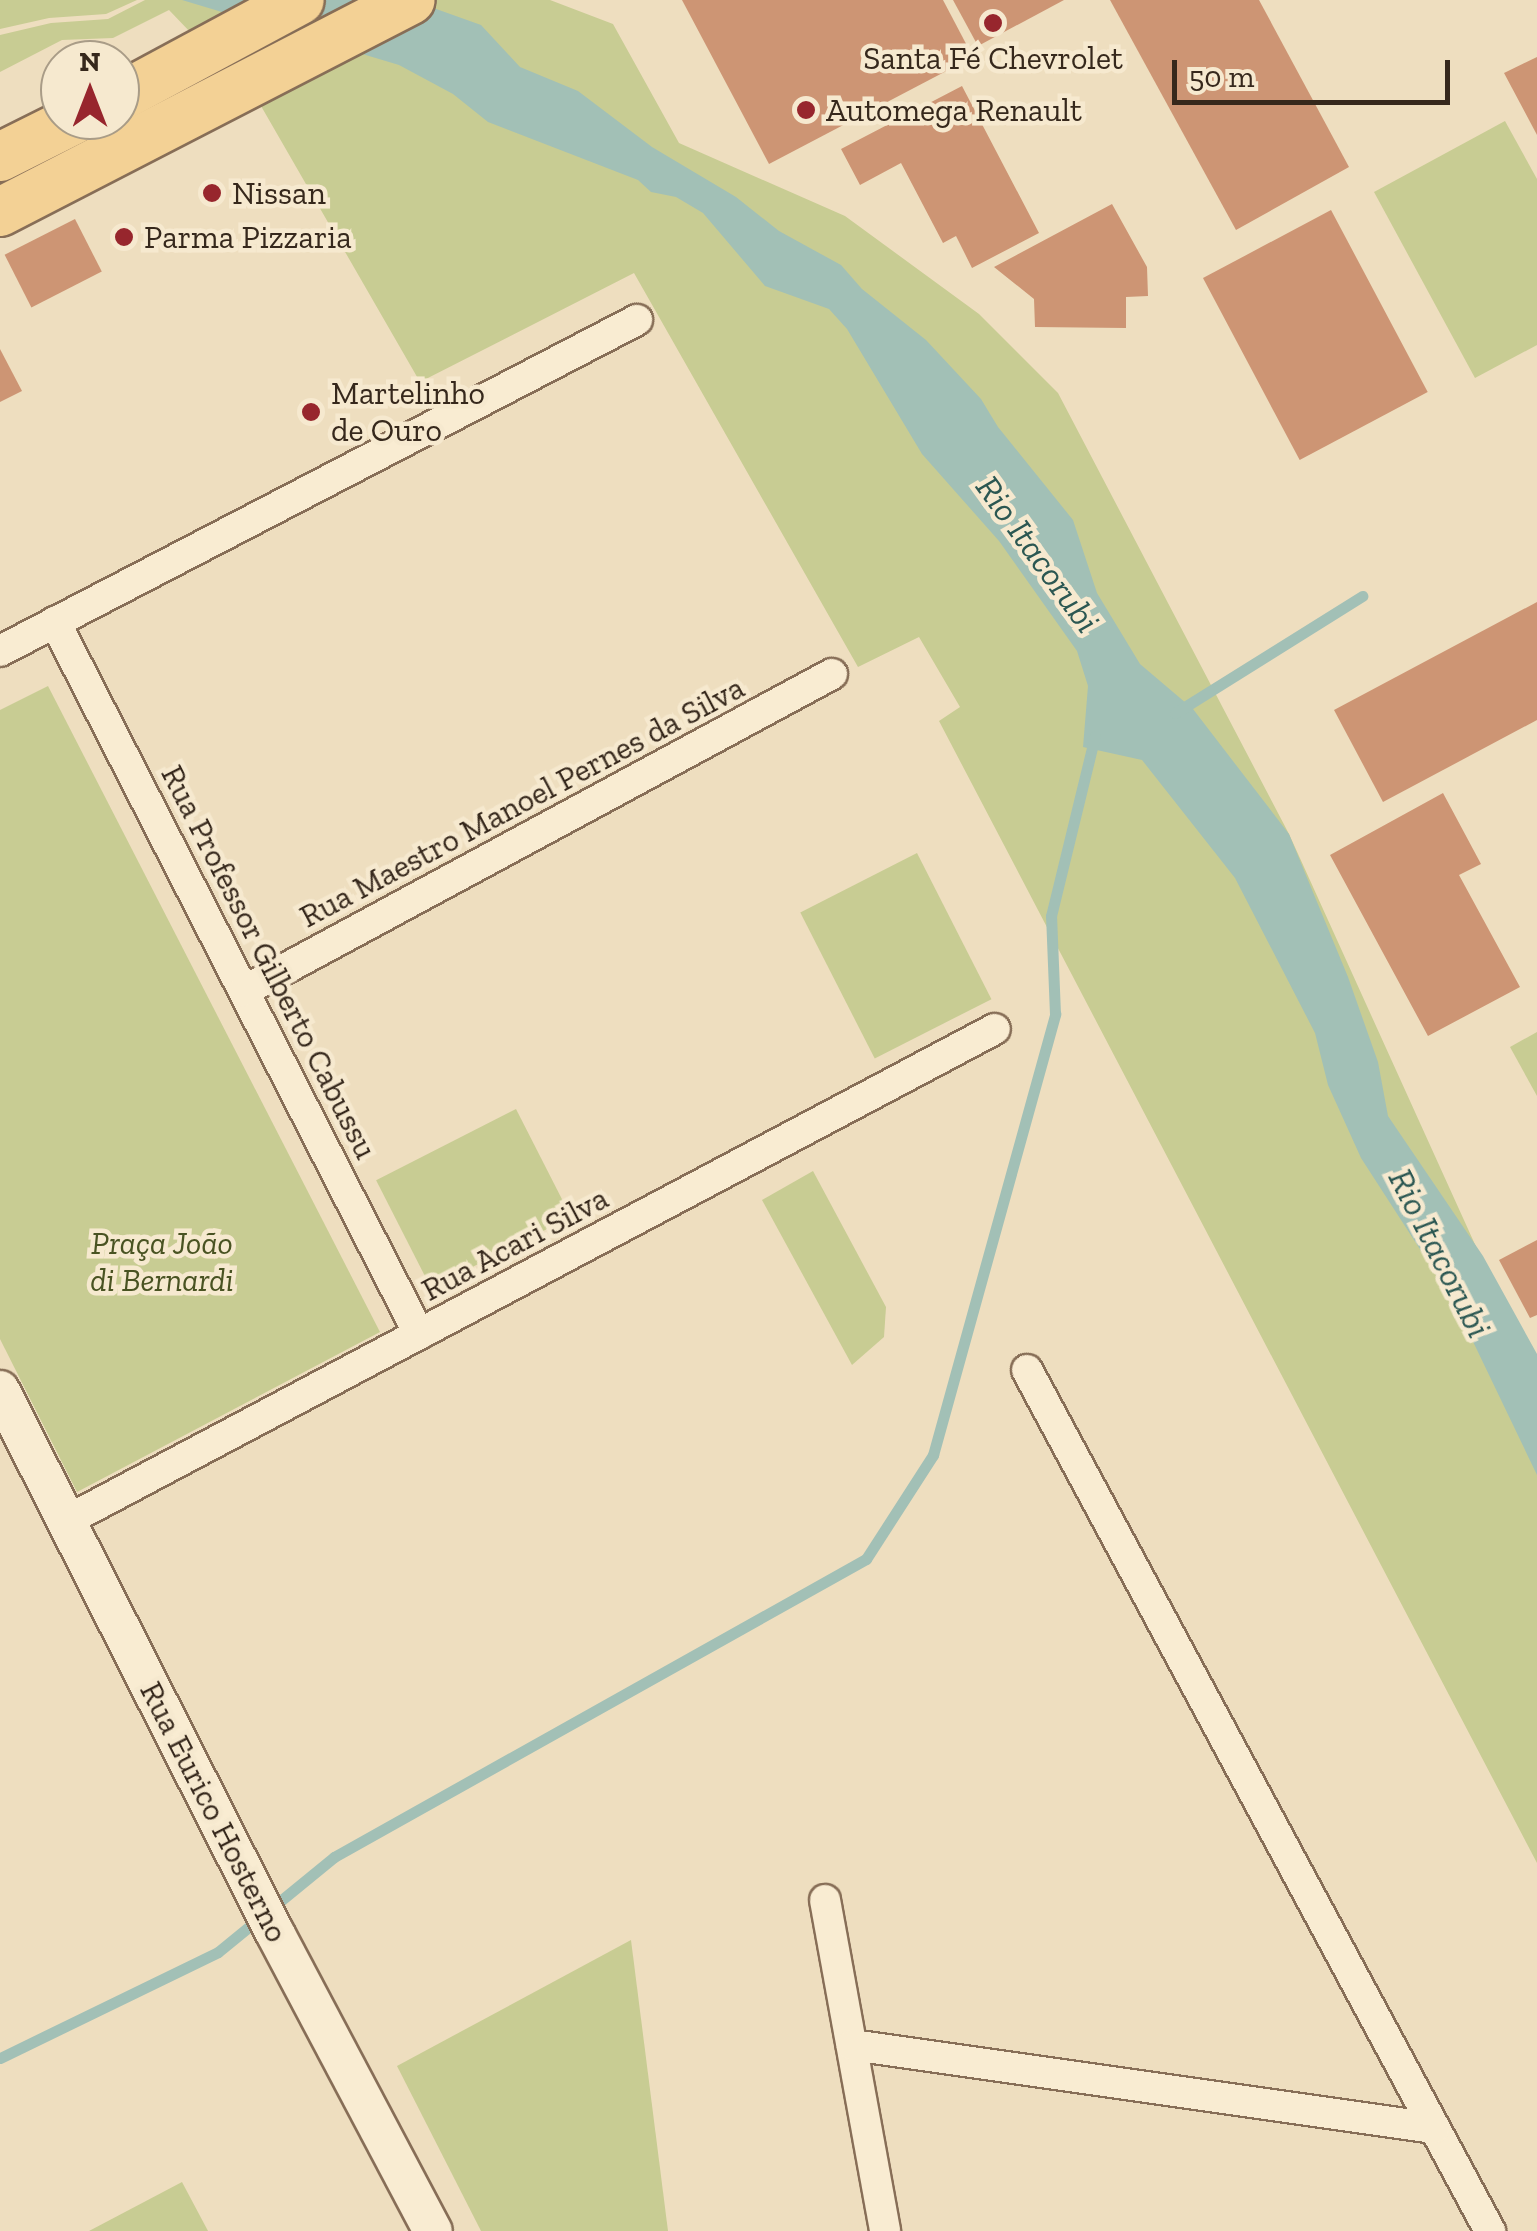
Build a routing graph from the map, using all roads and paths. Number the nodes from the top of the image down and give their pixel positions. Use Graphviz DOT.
graph roads {
  1 [pos="300,0"];
  2 [pos="410,0"];
  3 [pos="140,87"];
  4 [pos="40,137"];
  5 [pos="0,157"];
  6 [pos="0,212"];
  7 [pos="637,320"];
  8 [pos="56,622"];
  9 [pos="0,651"];
  10 [pos="832,674"];
  11 [pos="244,991"];
  12 [pos="996,1029"];
  13 [pos="419,1334"];
  14 [pos="1026,1370"];
  15 [pos="0,1390"];
  16 [pos="66,1520"];
  17 [pos="824,1900"];
  18 [pos="852,2045"];
  19 [pos="1434,2128"];
  20 [pos="433,2231"];
  21 [pos="885,2231"];
  22 [pos="1490,2231"];
  1 -- 3 [label="main road"];
  2 -- 6 [label="main road"];
  4 -- 5 [label="main road"];
  7 -- 8 [label="street"];
  8 -- 9 [label="street"];
  8 -- 11 [label="street, Rua Professor Gilberto Cabussu"];
  10 -- 11 [label="street, Rua Maestro Manoel Pernes da Silva"];
  11 -- 13 [label="street, Rua Professor Gilberto Cabussu"];
  12 -- 13 [label="street, Rua Acari Silva"];
  13 -- 16 [label="street, Rua Acari Silva"];
  14 -- 19 [label="street"];
  15 -- 16 [label="street, Rua Eurico Hosterno"];
  16 -- 20 [label="street, Rua Eurico Hosterno"];
  17 -- 18 [label="street"];
  18 -- 19 [label="street"];
  18 -- 21 [label="street"];
  19 -- 22 [label="street"];
}
